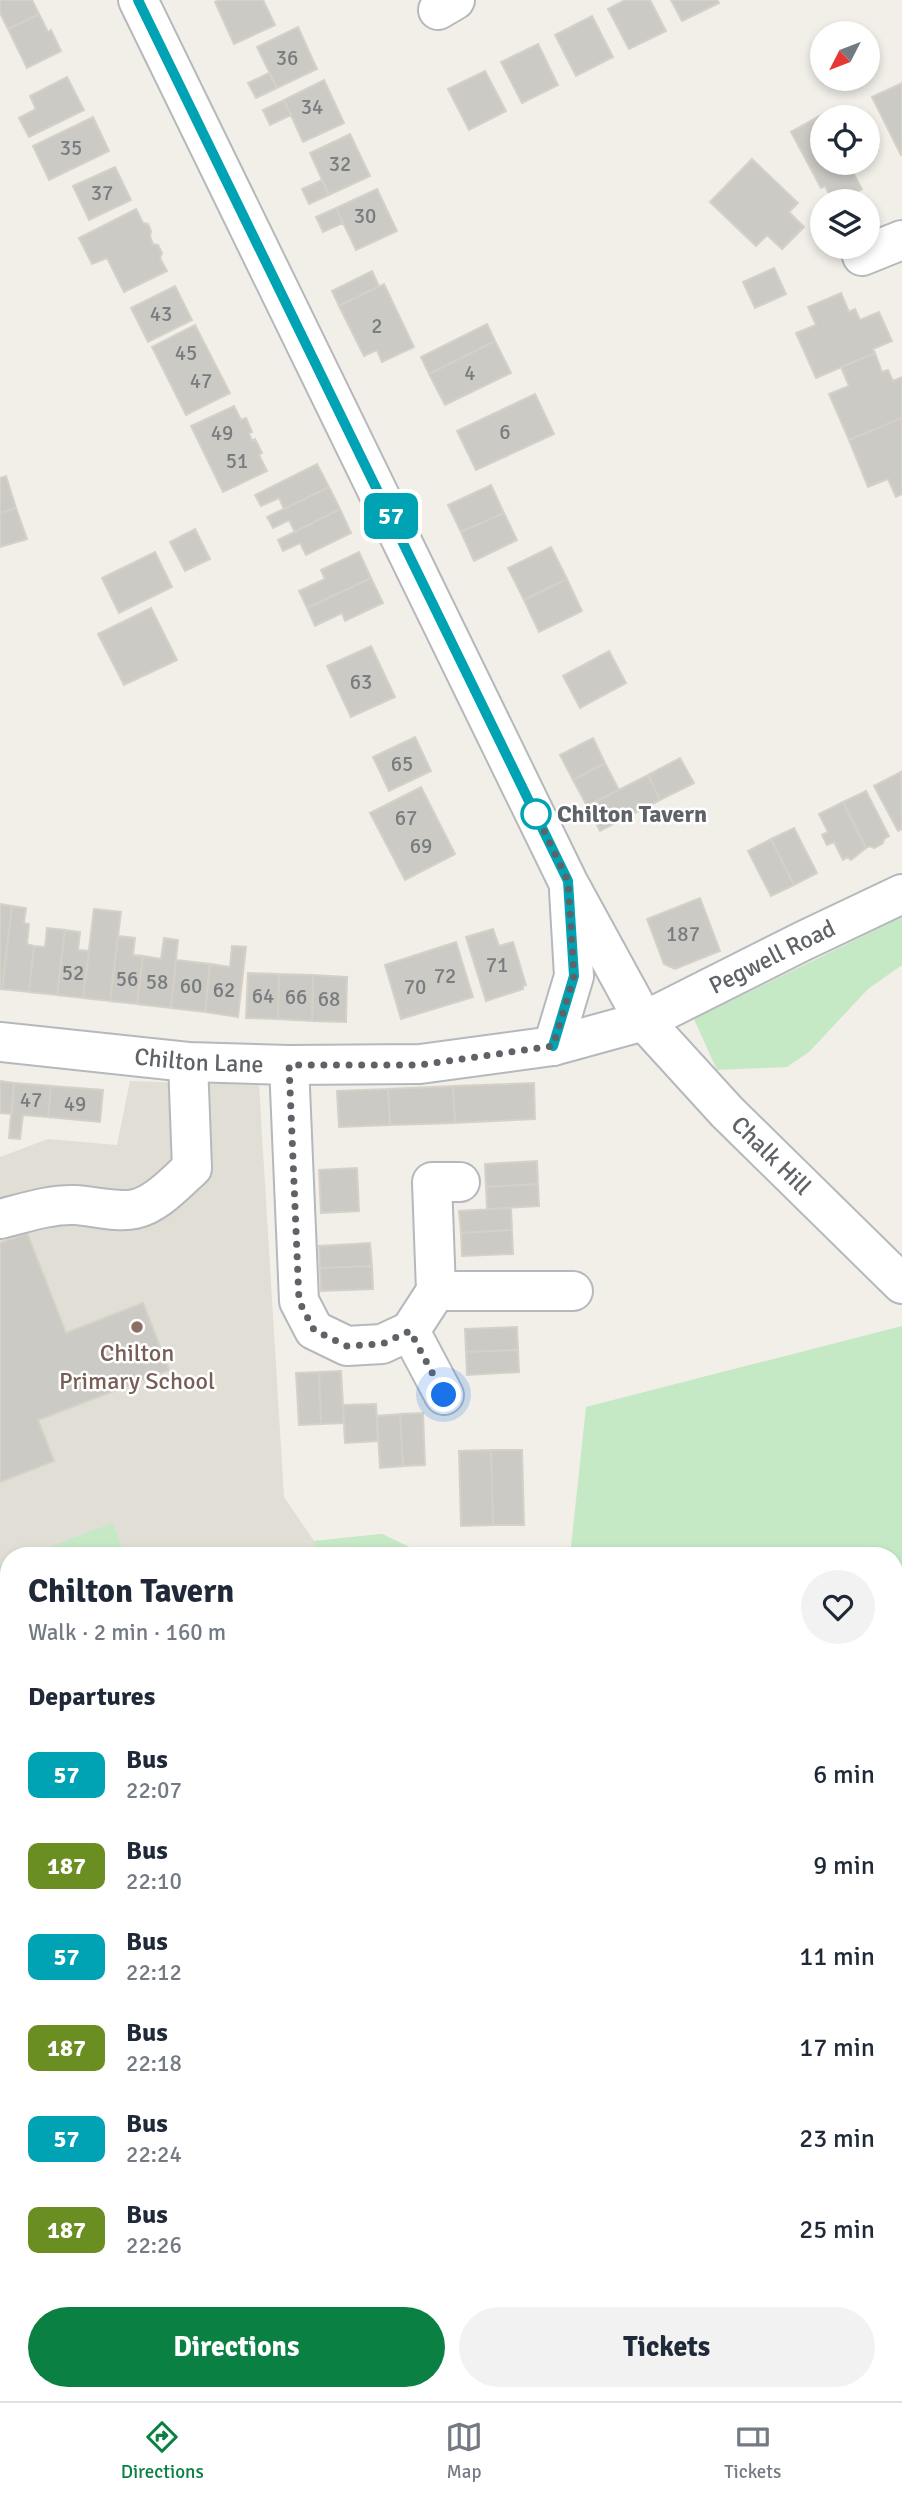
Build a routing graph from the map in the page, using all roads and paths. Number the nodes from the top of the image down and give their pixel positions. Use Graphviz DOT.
graph roads {
  1 [pos="138,0"];
  2 [pos="902,240"];
  3 [pos="880,249"];
  4 [pos="568,881"];
  5 [pos="902,894"];
  6 [pos="644,1021"];
  7 [pos="0,1042"];
  8 [pos="553,1046"];
  9 [pos="188,1062"];
  10 [pos="289,1065"];
  11 [pos="460,1182"];
  12 [pos="0,1219"];
  13 [pos="902,1284"];
  14 [pos="436,1290"];
  15 [pos="573,1291"];
  16 [pos="410,1331"];
  17 [pos="444,1395"];
  1 -- 4 [label="street, Chalk Hill"];
  2 -- 3 [label="street"];
  4 -- 6 [label="street, Chalk Hill"];
  4 -- 8 [label="street"];
  5 -- 6 [label="street, Pegwell Road"];
  6 -- 8 [label="street, Chilton Lane"];
  6 -- 13 [label="street, Chalk Hill"];
  7 -- 9 [label="street, Chilton Lane"];
  8 -- 10 [label="street, Chilton Lane"];
  9 -- 10 [label="street, Chilton Lane"];
  9 -- 12 [label="street"];
  10 -- 16 [label="street"];
  11 -- 14 [label="street"];
  14 -- 15 [label="street"];
  14 -- 16 [label="street"];
  16 -- 17 [label="street"];
}
